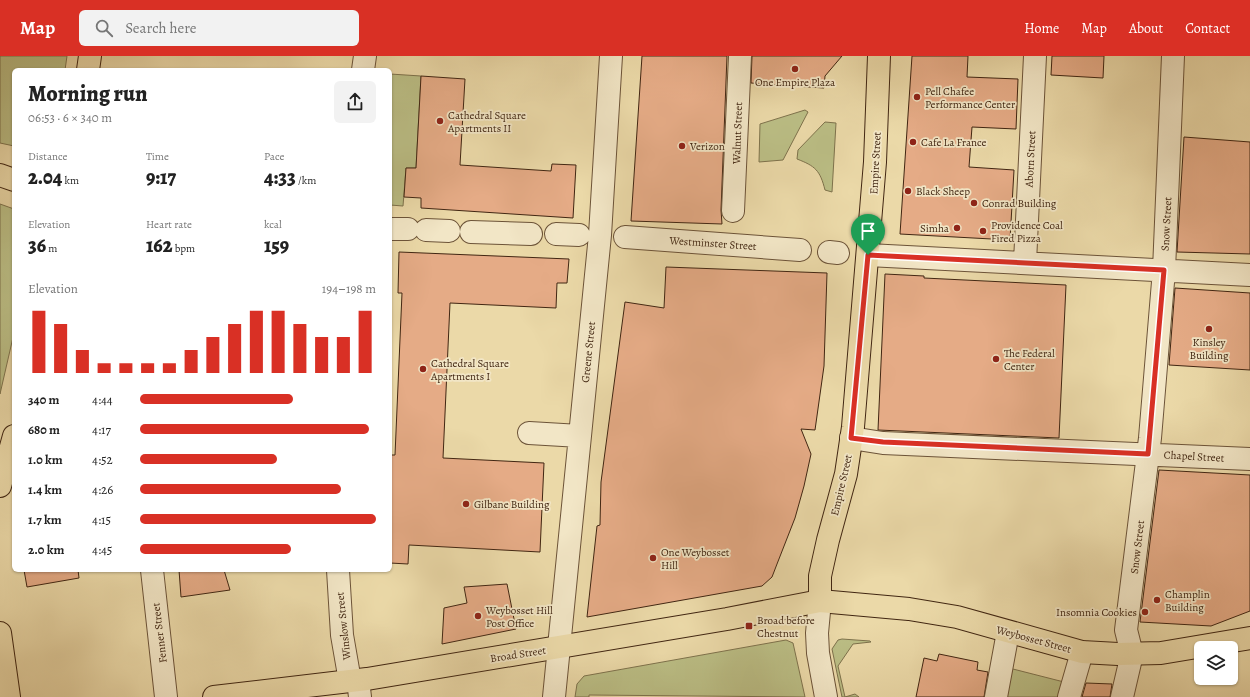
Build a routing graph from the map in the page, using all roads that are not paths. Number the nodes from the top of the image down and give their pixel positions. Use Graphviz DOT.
graph roads {
  1 [pos="90,56"];
  2 [pos="365,56"];
  3 [pos="611,56"];
  4 [pos="740,56"];
  5 [pos="879,56"];
  6 [pos="1035,56"];
  7 [pos="1173,56"];
  8 [pos="88,68"];
  9 [pos="363,68"];
  10 [pos="733,211"];
  11 [pos="408,230"];
  12 [pos="449,231"];
  13 [pos="472,232"];
  14 [pos="531,234"];
  15 [pos="556,234"];
  16 [pos="579,235"];
  17 [pos="625,237"];
  18 [pos="800,250"];
  19 [pos="868,255"];
  20 [pos="1025,262"];
  21 [pos="1164,270"];
  22 [pos="1250,275"];
  23 [pos="529,433"];
  24 [pos="580,436"];
  25 [pos="851,438"];
  26 [pos="12,443"];
  27 [pos="1148,454"];
  28 [pos="1250,459"];
  29 [pos="0,486"];
  30 [pos="152,572"];
  31 [pos="338,572"];
  32 [pos="820,601"];
  33 [pos="1008,632"];
  34 [pos="0,633"];
  35 [pos="1250,638"];
  36 [pos="559,647"];
  37 [pos="1082,652"];
  38 [pos="1132,654"];
  39 [pos="356,686"];
  40 [pos="9,697"];
  41 [pos="166,697"];
  42 [pos="214,697"];
  43 [pos="554,697"];
  44 [pos="826,697"];
  45 [pos="996,697"];
  46 [pos="1069,697"];
  47 [pos="1122,697"];
  1 -- 8 [label="main road"];
  2 -- 9 [label="street"];
  3 -- 24 [label="street, Greene Street"];
  4 -- 10 [label="street, Walnut Street"];
  5 -- 19 [label="main road, Empire Street"];
  6 -- 20 [label="street, Aborn Street"];
  7 -- 21 [label="street, Snow Street"];
  11 -- 12 [label="street"];
  13 -- 14 [label="street"];
  15 -- 16 [label="street"];
  17 -- 18 [label="street, Westminster Street"];
  19 -- 20 [label="street"];
  19 -- 25 [label="main road, Empire Street"];
  20 -- 21 [label="street"];
  21 -- 22 [label="street"];
  21 -- 27 [label="street, Snow Street"];
  23 -- 24 [label="street"];
  24 -- 36 [label="street, Greene Street"];
  25 -- 27 [label="street, Chapel Street"];
  25 -- 32 [label="main road, Empire Street"];
  26 -- 29 [label="main road"];
  27 -- 28 [label="street, Chapel Street"];
  27 -- 38 [label="street, Snow Street"];
  30 -- 41 [label="street, Fenner Street"];
  31 -- 39 [label="street, Winslow Street"];
  32 -- 33 [label="main road, Weybosset Street"];
  32 -- 36 [label="main road, Broad Street"];
  32 -- 44 [label="street"];
  33 -- 37 [label="main road, Weybosset Street"];
  33 -- 45 [label="street"];
  34 -- 40 [label="main road"];
  35 -- 38 [label="main road, Weybosset Street"];
  36 -- 39 [label="main road, Broad Street"];
  36 -- 43 [label="street, Greene Street"];
  37 -- 38 [label="main road, Weybosset Street"];
  37 -- 46 [label="street"];
  38 -- 47 [label="street"];
  39 -- 42 [label="main road, Broad Street"];
}
